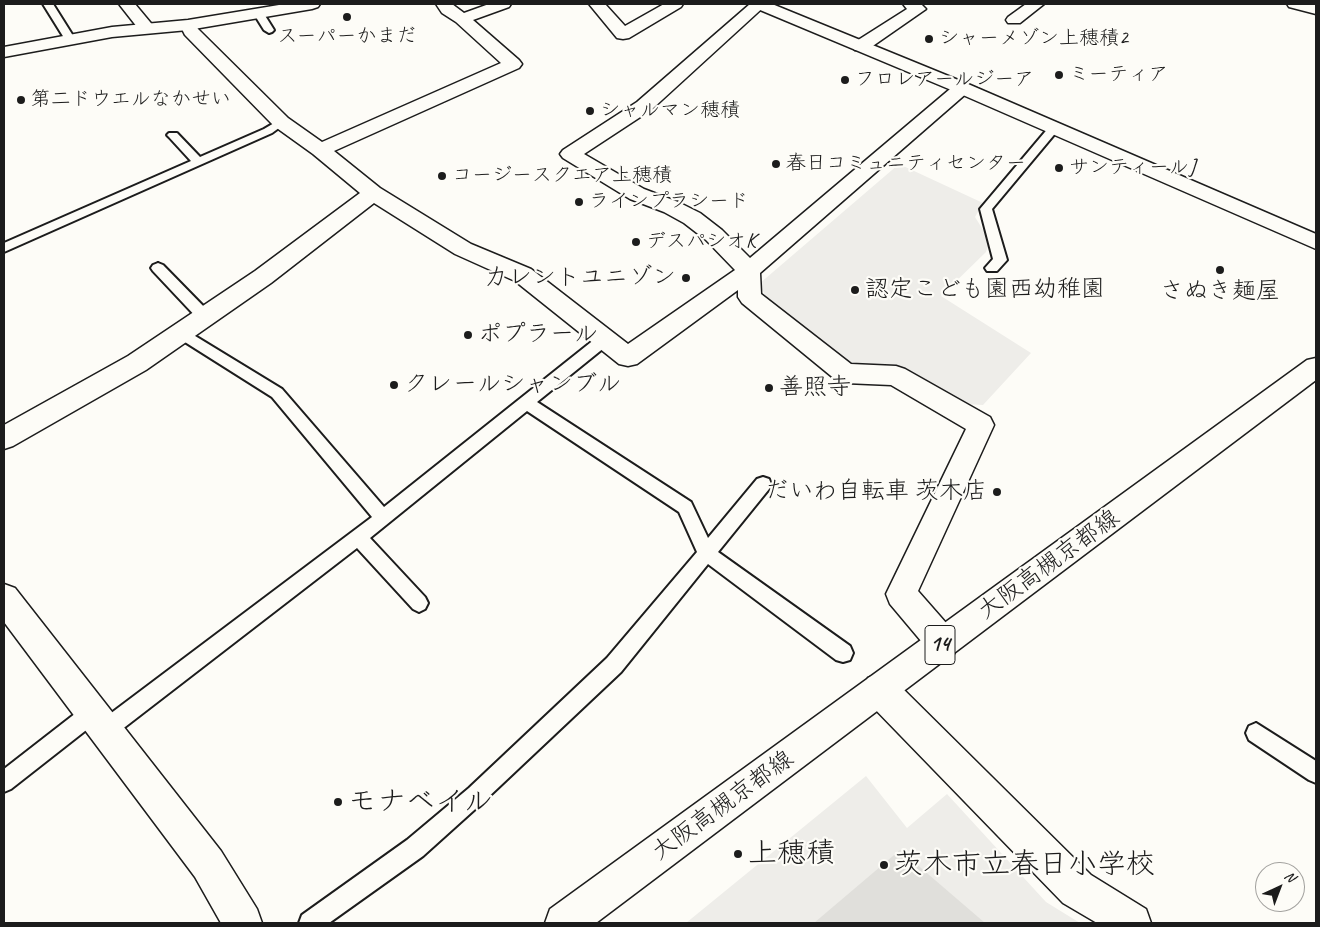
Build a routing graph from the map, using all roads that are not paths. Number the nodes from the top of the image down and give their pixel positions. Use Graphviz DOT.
graph roads {
  1 [pos="48,4"];
  2 [pos="127,4"];
  3 [pos="312,4"];
  4 [pos="444,4"];
  5 [pos="503,4"];
  6 [pos="597,4"];
  7 [pos="675,4"];
  8 [pos="759,4"];
  9 [pos="911,4"];
  10 [pos="1036,4"];
  11 [pos="1296,4"];
  12 [pos="1316,9"];
  13 [pos="259,14"];
  14 [pos="462,19"];
  15 [pos="1014,20"];
  16 [pos="188,25"];
  17 [pos="147,28"];
  18 [pos="269,30"];
  19 [pos="70,39"];
  20 [pos="861,46"];
  21 [pos="4,52"];
  22 [pos="962,88"];
  23 [pos="281,122"];
  24 [pos="1054,128"];
  25 [pos="173,135"];
  26 [pos="320,150"];
  27 [pos="198,162"];
  28 [pos="373,193"];
  29 [pos="1316,242"];
  30 [pos="4,248"];
  31 [pos="158,268"];
  32 [pos="992,268"];
  33 [pos="749,271"];
  34 [pos="205,317"];
  35 [pos="182,333"];
  36 [pos="605,338"];
  37 [pos="1316,367"];
  38 [pos="525,402"];
  39 [pos="4,438"];
  40 [pos="763,484"];
  41 [pos="382,518"];
  42 [pos="358,537"];
  43 [pos="706,553"];
  44 [pos="4,598"];
  45 [pos="420,602"];
  46 [pos="943,643"];
  47 [pos="843,653"];
  48 [pos="880,690"];
  49 [pos="99,722"];
  50 [pos="1256,733"];
  51 [pos="1316,773"];
  52 [pos="4,782"];
  53 [pos="244,923"];
  54 [pos="310,923"];
  55 [pos="564,923"];
  56 [pos="1132,923"];
  1 -- 19 [label="lane"];
  2 -- 17 [label="street"];
  3 -- 13 [label="street"];
  4 -- 14 [label="street"];
  5 -- 14 [label="street"];
  6 -- 7 [label="street"];
  8 -- 20 [label="street"];
  8 -- 33 [label="street"];
  9 -- 20 [label="street"];
  10 -- 15 [label="street"];
  11 -- 12 [label="street"];
  13 -- 16 [label="street"];
  13 -- 18 [label="lane"];
  14 -- 26 [label="street"];
  16 -- 17 [label="street"];
  16 -- 23 [label="street"];
  17 -- 19 [label="street"];
  19 -- 21 [label="street"];
  20 -- 22 [label="street"];
  22 -- 24 [label="street"];
  22 -- 33 [label="street"];
  23 -- 26 [label="street"];
  23 -- 27 [label="lane"];
  24 -- 29 [label="street"];
  24 -- 32 [label="lane"];
  25 -- 27 [label="lane"];
  26 -- 28 [label="street"];
  27 -- 30 [label="lane"];
  28 -- 34 [label="street"];
  28 -- 36 [label="street"];
  31 -- 34 [label="lane"];
  33 -- 36 [label="street"];
  33 -- 46 [label="street"];
  34 -- 35 [label="street"];
  35 -- 39 [label="street"];
  35 -- 41 [label="lane"];
  36 -- 38 [label="lane"];
  37 -- 46 [label="street, 大阪高槻京都線 / 14"];
  38 -- 41 [label="lane"];
  38 -- 43 [label="lane"];
  40 -- 43 [label="lane"];
  41 -- 42 [label="lane"];
  42 -- 45 [label="lane"];
  42 -- 49 [label="lane"];
  43 -- 47 [label="lane"];
  43 -- 54 [label="lane"];
  44 -- 49 [label="street"];
  46 -- 48 [label="street, 大阪高槻京都線 / 14"];
  48 -- 55 [label="street, 大阪高槻京都線 / 14"];
  48 -- 56 [label="street"];
  49 -- 52 [label="lane"];
  49 -- 53 [label="street"];
  50 -- 51 [label="lane"];
}
